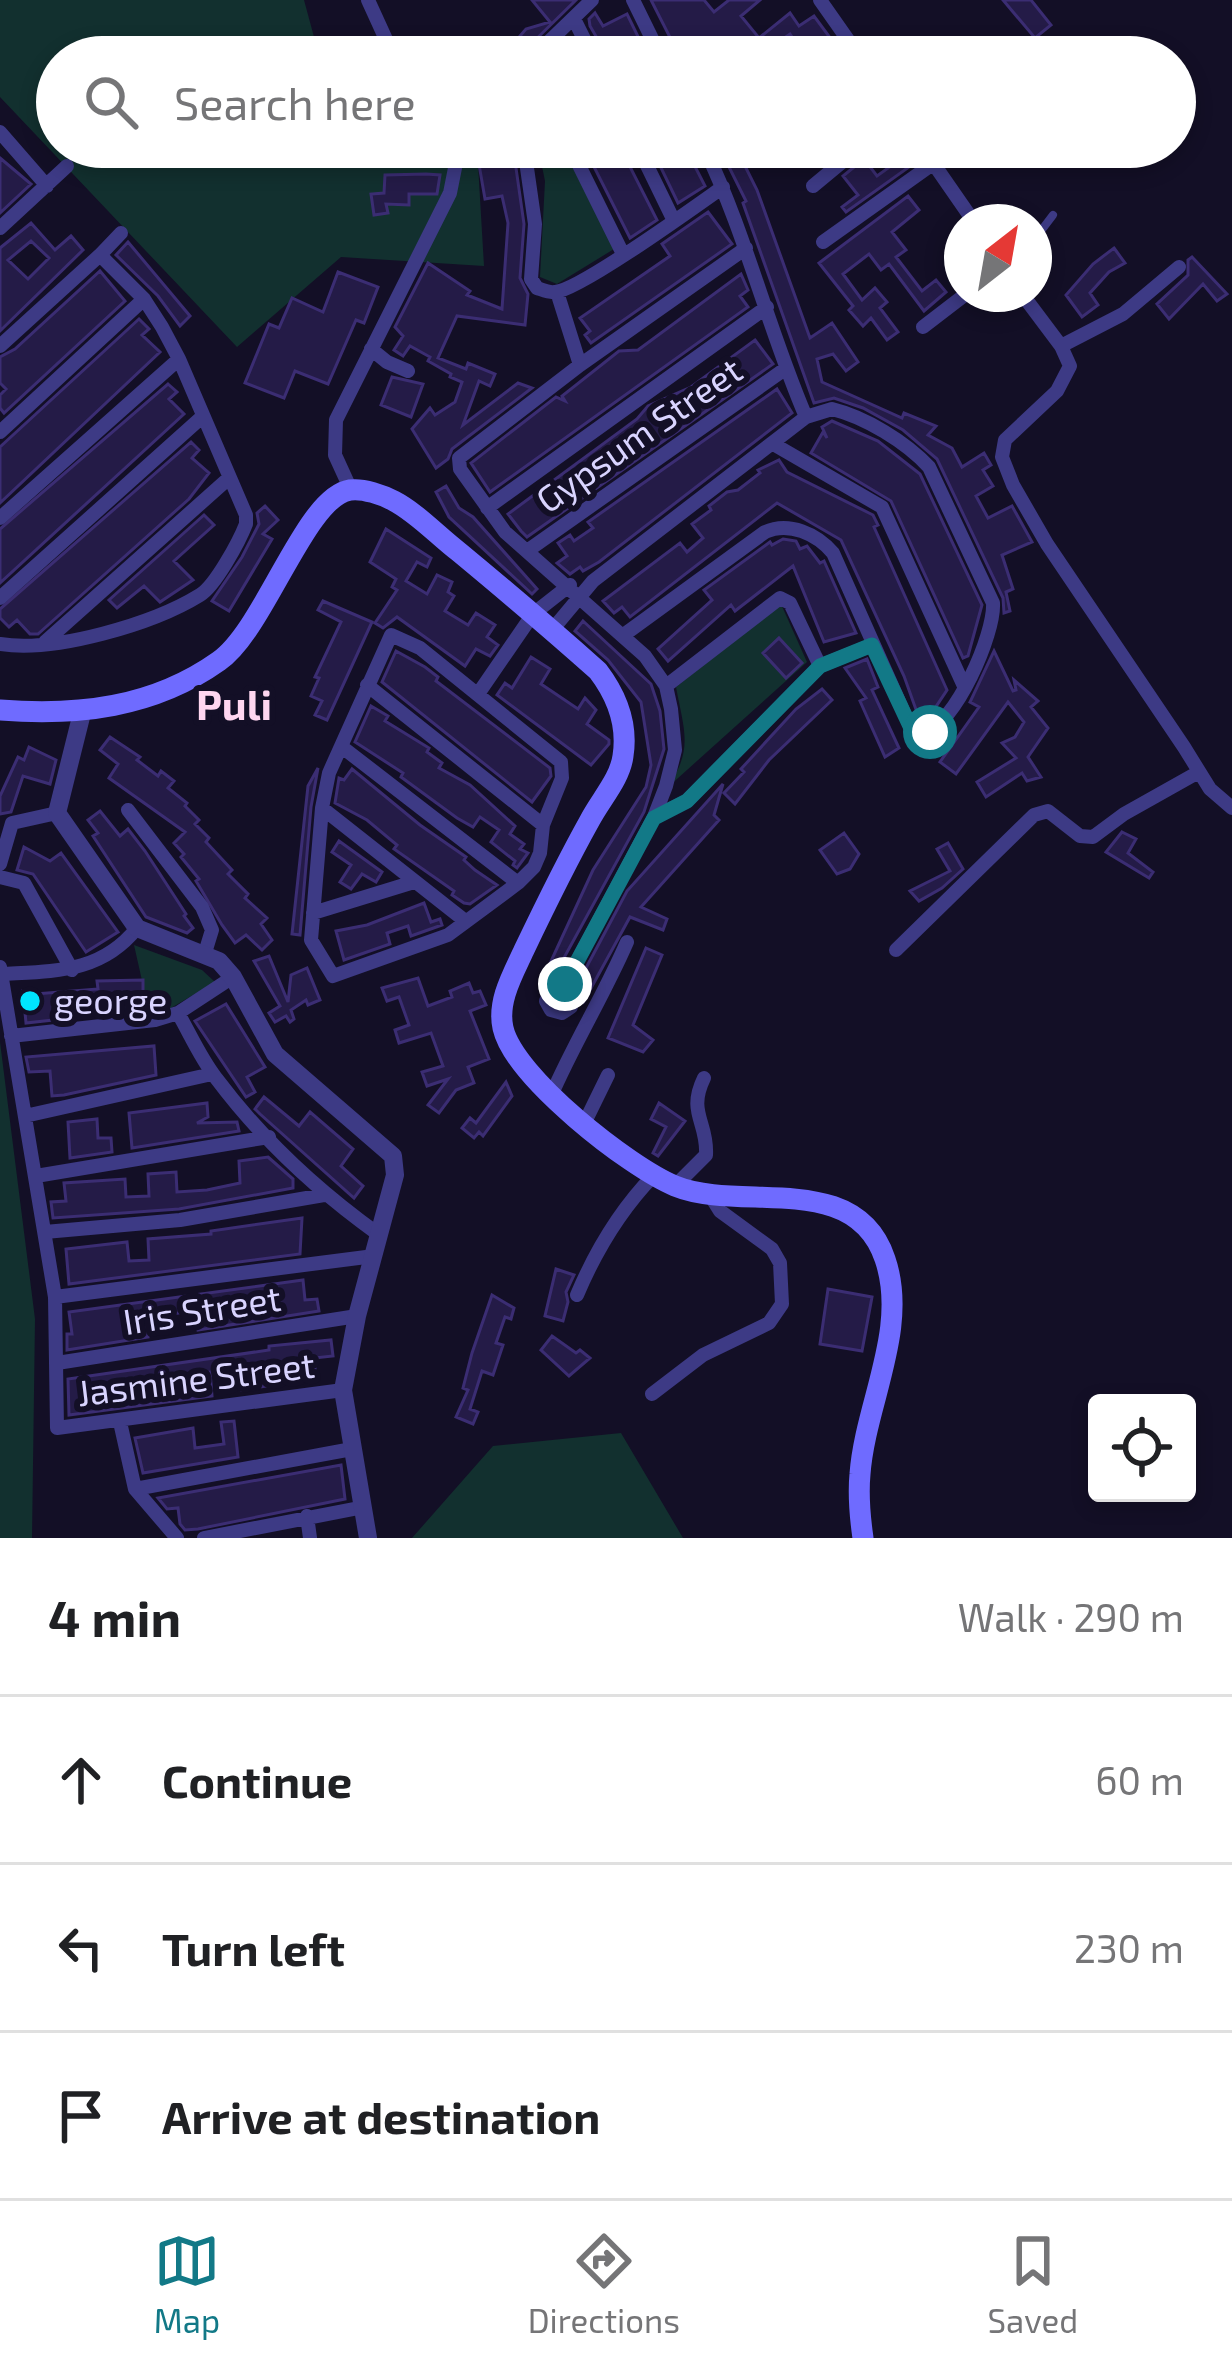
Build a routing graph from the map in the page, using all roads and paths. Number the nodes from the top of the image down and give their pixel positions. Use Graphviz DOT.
graph roads {
  1 [pos="368,0"];
  2 [pos="592,0"];
  3 [pos="633,0"];
  4 [pos="820,0"];
  5 [pos="574,19"];
  6 [pos="384,36"];
  7 [pos="556,36"];
  8 [pos="582,36"];
  9 [pos="651,36"];
  10 [pos="845,36"];
  11 [pos="0,132"];
  12 [pos="65,168"];
  13 [pos="455,168"];
  14 [pos="527,168"];
  15 [pos="580,168"];
  16 [pos="648,168"];
  17 [pos="714,168"];
  18 [pos="835,168"];
  19 [pos="927,168"];
  20 [pos="937,168"];
  21 [pos="47,186"];
  22 [pos="813,186"];
  23 [pos="723,187"];
  24 [pos="962,204"];
  25 [pos="1054,215"];
  26 [pos="1052,218"];
  27 [pos="674,221"];
  28 [pos="1,226"];
  29 [pos="121,233"];
  30 [pos="823,242"];
  31 [pos="746,248"];
  32 [pos="623,254"];
  33 [pos="100,256"];
  34 [pos="1179,268"];
  35 [pos="557,292"];
  36 [pos="144,299"];
  37 [pos="767,307"];
  38 [pos="944,310"];
  39 [pos="1036,312"];
  40 [pos="923,327"];
  41 [pos="0,346"];
  42 [pos="1061,346"];
  43 [pos="371,349"];
  44 [pos="179,358"];
  45 [pos="580,365"];
  46 [pos="785,369"];
  47 [pos="408,371"];
  48 [pos="202,417"];
  49 [pos="806,417"];
  50 [pos="0,432"];
  51 [pos="775,445"];
  52 [pos="229,478"];
  53 [pos="350,490"];
  54 [pos="487,508"];
  55 [pos="0,518"];
  56 [pos="526,550"];
  57 [pos="592,581"];
  58 [pos="565,586"];
  59 [pos="0,598"];
  60 [pos="580,600"];
  61 [pos="533,614"];
  62 [pos="552,630"];
  63 [pos="625,634"];
  64 [pos="0,644"];
  65 [pos="42,645"];
  66 [pos="872,645"];
  67 [pos="820,666"];
  68 [pos="367,685"];
  69 [pos="666,686"];
  70 [pos="964,686"];
  71 [pos="478,694"];
  72 [pos="0,710"];
  73 [pos="82,713"];
  74 [pos="342,747"];
  75 [pos="1197,773"];
  76 [pos="322,808"];
  77 [pos="1232,808"];
  78 [pos="128,810"];
  79 [pos="57,813"];
  80 [pos="654,818"];
  81 [pos="543,825"];
  82 [pos="0,864"];
  83 [pos="0,877"];
  84 [pos="414,882"];
  85 [pos="518,883"];
  86 [pos="313,913"];
  87 [pos="464,920"];
  88 [pos="137,928"];
  89 [pos="627,942"];
  90 [pos="896,950"];
  91 [pos="204,956"];
  92 [pos="1,970"];
  93 [pos="72,970"];
  94 [pos="233,977"];
  95 [pos="565,984"];
  96 [pos="178,1013"];
  97 [pos="11,1036"];
  98 [pos="212,1074"];
  99 [pos="608,1075"];
  100 [pos="704,1078"];
  101 [pos="550,1096"];
  102 [pos="25,1116"];
  103 [pos="584,1124"];
  104 [pos="269,1137"];
  105 [pos="654,1174"];
  106 [pos="36,1176"];
  107 [pos="675,1186"];
  108 [pos="324,1195"];
  109 [pos="710,1195"];
  110 [pos="45,1232"];
  111 [pos="378,1234"];
  112 [pos="374,1256"];
  113 [pos="577,1295"];
  114 [pos="55,1297"];
  115 [pos="357,1316"];
  116 [pos="57,1364"];
  117 [pos="344,1390"];
  118 [pos="652,1394"];
  119 [pos="120,1422"];
  120 [pos="352,1450"];
  121 [pos="135,1489"];
  122 [pos="364,1507"];
  123 [pos="307,1516"];
  124 [pos="243,1533"];
  125 [pos="177,1538"];
  126 [pos="204,1538"];
  127 [pos="310,1538"];
  128 [pos="368,1538"];
  129 [pos="863,1538"];
  1 -- 6 [label="street"];
  2 -- 5 [label="street"];
  3 -- 9 [label="street"];
  4 -- 10 [label="street"];
  5 -- 7 [label="street"];
  5 -- 8 [label="street"];
  11 -- 21 [label="street"];
  12 -- 21 [label="street"];
  13 -- 43 [label="street"];
  14 -- 35 [label="street"];
  15 -- 32 [label="street"];
  16 -- 27 [label="street"];
  17 -- 23 [label="street"];
  18 -- 22 [label="street"];
  19 -- 30 [label="street"];
  20 -- 24 [label="street"];
  21 -- 28 [label="street"];
  23 -- 27 [label="street"];
  23 -- 31 [label="street"];
  25 -- 26 [label="lane"];
  27 -- 32 [label="street"];
  29 -- 33 [label="street"];
  31 -- 37 [label="street"];
  31 -- 45 [label="street"];
  32 -- 35 [label="street"];
  33 -- 36 [label="street"];
  33 -- 41 [label="street"];
  34 -- 42 [label="street"];
  35 -- 45 [label="street"];
  36 -- 44 [label="street"];
  36 -- 50 [label="street"];
  37 -- 46 [label="street"];
  37 -- 54 [label="street"];
  38 -- 40 [label="street"];
  39 -- 42 [label="street"];
  42 -- 75 [label="street"];
  43 -- 47 [label="street"];
  43 -- 53 [label="street"];
  44 -- 48 [label="street"];
  44 -- 55 [label="street"];
  45 -- 54 [label="street"];
  46 -- 49 [label="street"];
  46 -- 56 [label="street, Gypsum Street"];
  48 -- 52 [label="street"];
  48 -- 59 [label="street"];
  49 -- 51 [label="street"];
  49 -- 70 [label="street"];
  51 -- 57 [label="street"];
  51 -- 70 [label="street"];
  52 -- 65 [label="street"];
  52 -- 65 [label="street"];
  53 -- 61 [label="main road"];
  53 -- 73 [label="main road"];
  54 -- 56 [label="street"];
  56 -- 58 [label="street"];
  57 -- 58 [label="street"];
  57 -- 60 [label="street"];
  58 -- 60 [label="street"];
  58 -- 61 [label="street"];
  60 -- 62 [label="street"];
  60 -- 63 [label="street"];
  61 -- 62 [label="main road"];
  61 -- 71 [label="street"];
  62 -- 101 [label="main road"];
  63 -- 66 [label="street"];
  63 -- 69 [label="street"];
  64 -- 65 [label="street"];
  66 -- 67 [label="street"];
  66 -- 70 [label="street"];
  67 -- 69 [label="street"];
  67 -- 80 [label="street"];
  68 -- 71 [label="street"];
  68 -- 74 [label="street"];
  68 -- 81 [label="street"];
  69 -- 80 [label="street"];
  71 -- 81 [label="street"];
  72 -- 73 [label="main road"];
  73 -- 79 [label="street"];
  74 -- 76 [label="street"];
  74 -- 85 [label="street"];
  75 -- 77 [label="street"];
  75 -- 90 [label="street"];
  76 -- 84 [label="street"];
  76 -- 86 [label="street"];
  78 -- 91 [label="street"];
  79 -- 82 [label="street"];
  79 -- 88 [label="street"];
  80 -- 95 [label="street"];
  81 -- 85 [label="street"];
  83 -- 93 [label="street"];
  84 -- 86 [label="street"];
  84 -- 87 [label="street"];
  85 -- 87 [label="street"];
  86 -- 87 [label="street"];
  88 -- 91 [label="street"];
  88 -- 93 [label="street"];
  89 -- 101 [label="street"];
  91 -- 94 [label="street"];
  92 -- 93 [label="street"];
  92 -- 97 [label="street"];
  94 -- 96 [label="street"];
  94 -- 111 [label="street"];
  96 -- 97 [label="street"];
  96 -- 98 [label="street"];
  97 -- 102 [label="street"];
  98 -- 102 [label="street"];
  98 -- 104 [label="street"];
  99 -- 103 [label="street"];
  100 -- 107 [label="street"];
  101 -- 103 [label="main road"];
  102 -- 106 [label="street"];
  103 -- 105 [label="main road"];
  104 -- 106 [label="street"];
  104 -- 108 [label="street"];
  105 -- 107 [label="main road"];
  105 -- 113 [label="street"];
  106 -- 110 [label="street"];
  107 -- 109 [label="main road"];
  108 -- 110 [label="street"];
  108 -- 111 [label="street"];
  109 -- 118 [label="street"];
  109 -- 129 [label="main road"];
  110 -- 114 [label="street"];
  111 -- 112 [label="street"];
  112 -- 114 [label="street"];
  112 -- 115 [label="street"];
  114 -- 116 [label="street"];
  115 -- 116 [label="street, Iris Street"];
  115 -- 117 [label="street"];
  116 -- 119 [label="street, Jasmine Street"];
  117 -- 119 [label="street, Jasmine Street"];
  117 -- 120 [label="street"];
  119 -- 121 [label="street"];
  120 -- 121 [label="street"];
  120 -- 122 [label="street"];
  121 -- 125 [label="street"];
  122 -- 123 [label="street"];
  122 -- 128 [label="street"];
  123 -- 124 [label="street"];
  123 -- 127 [label="street"];
  124 -- 126 [label="street"];
}
